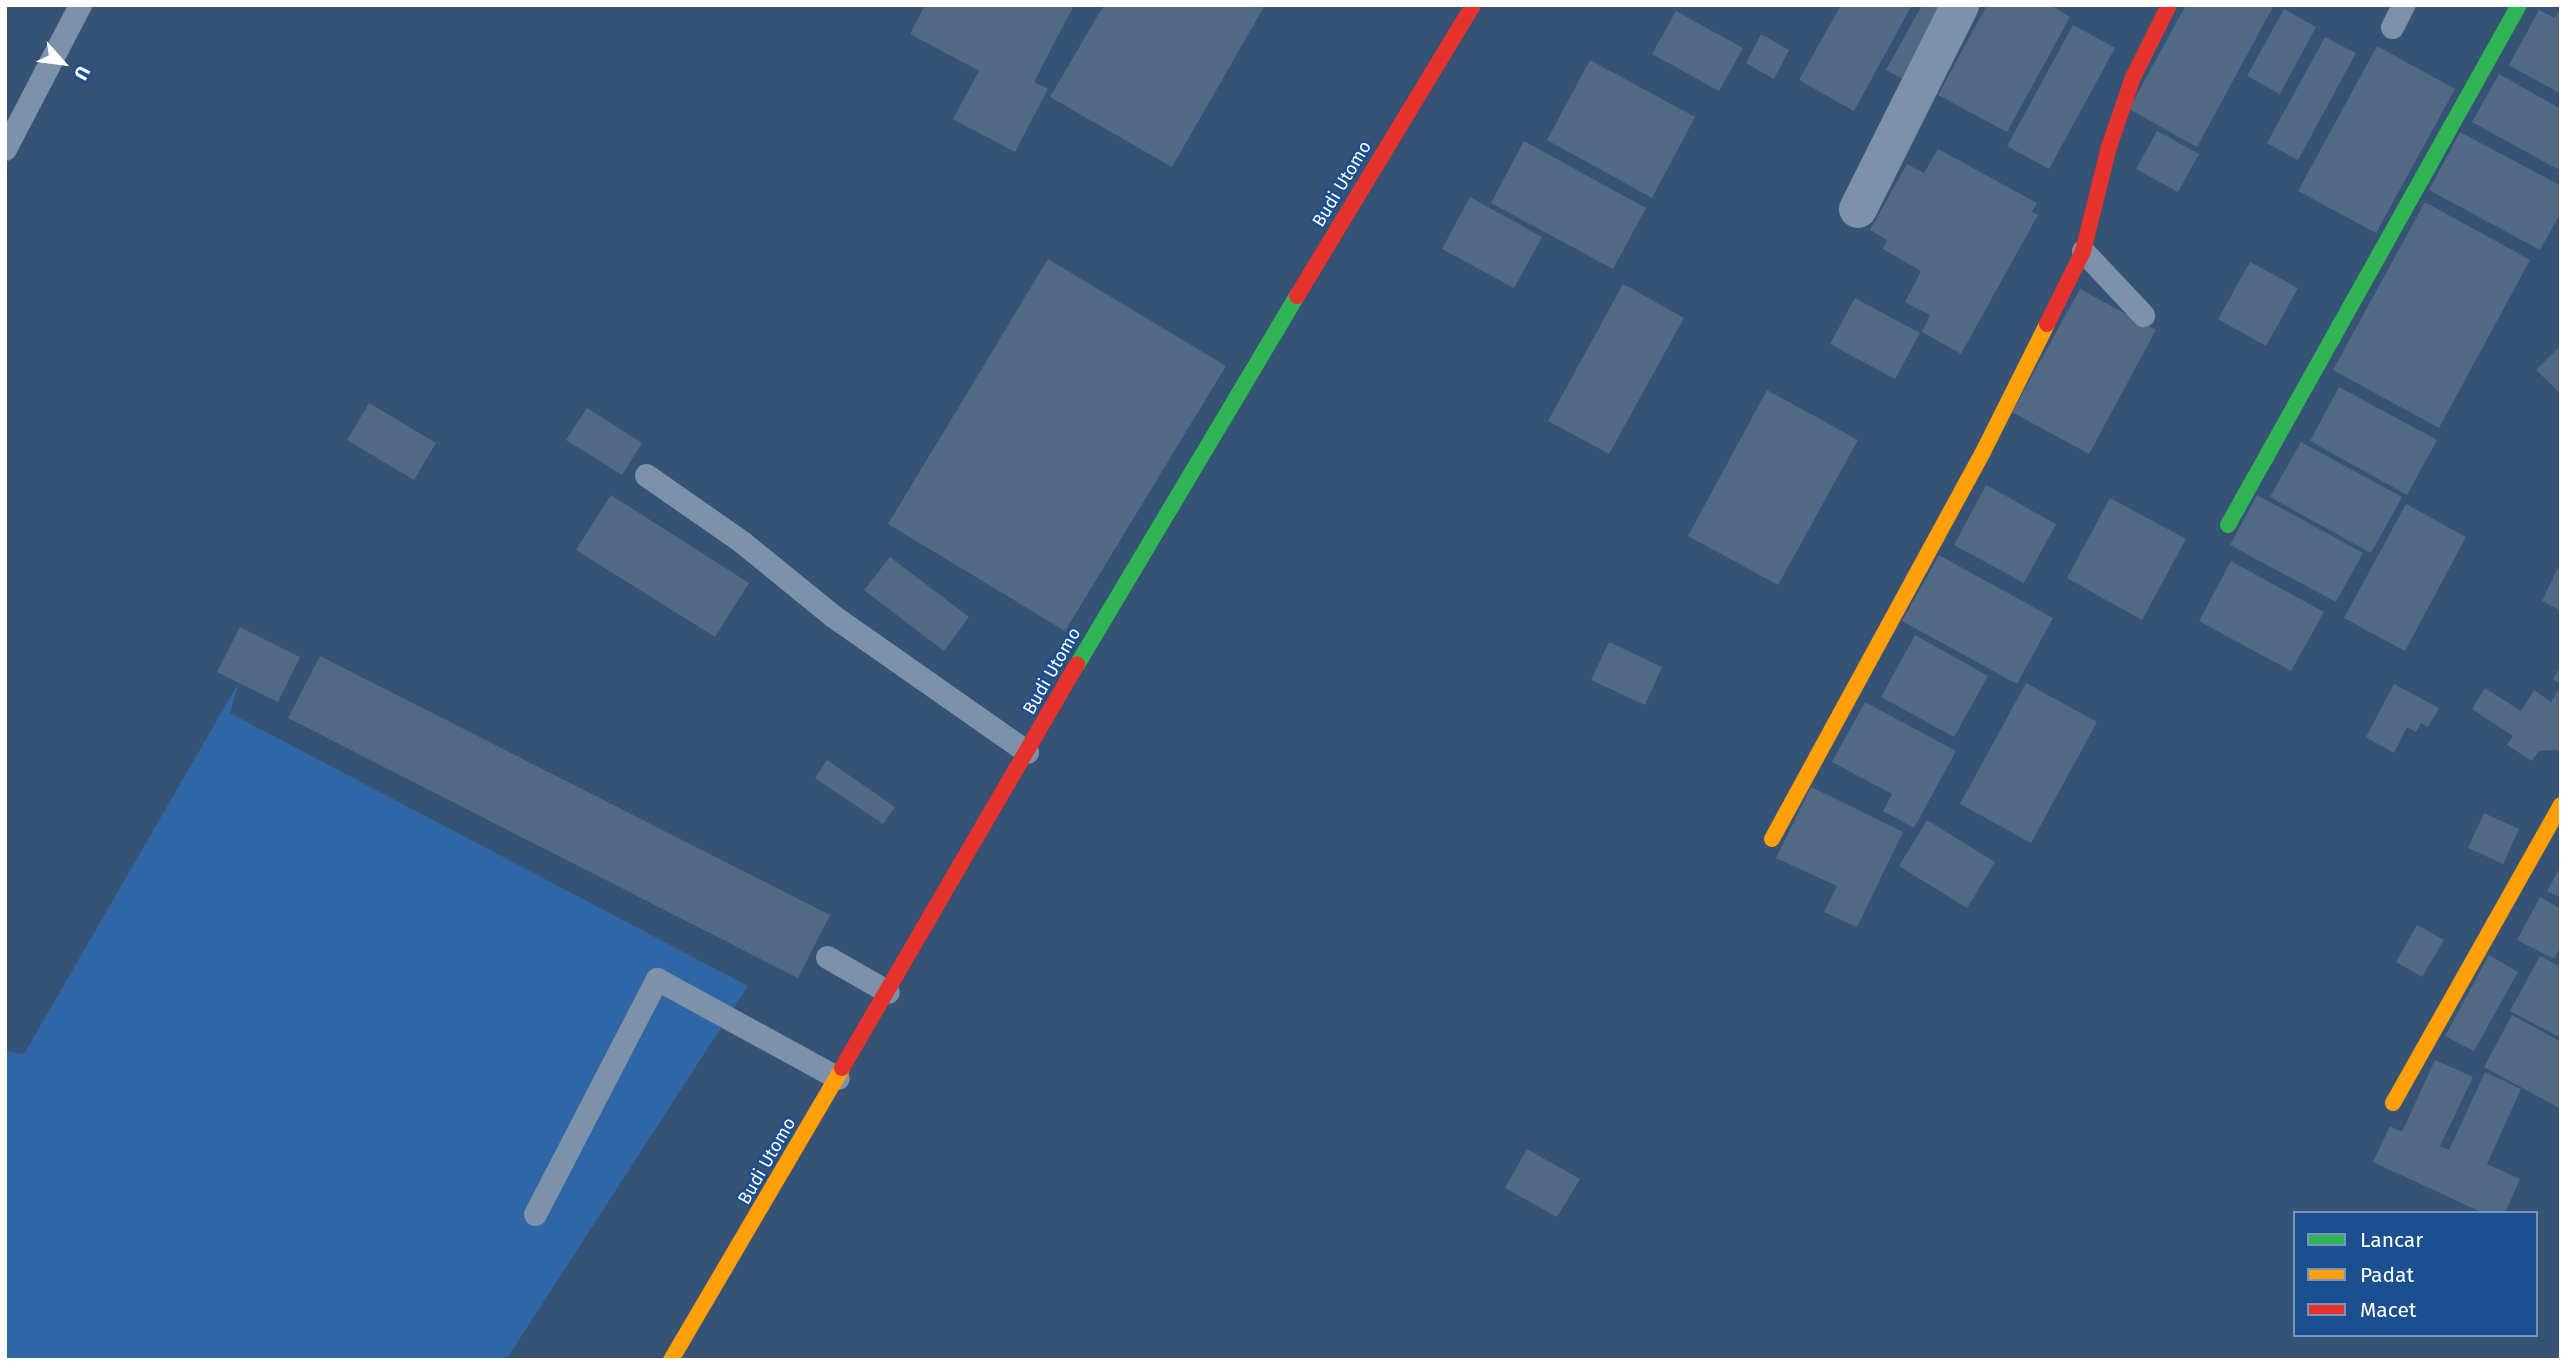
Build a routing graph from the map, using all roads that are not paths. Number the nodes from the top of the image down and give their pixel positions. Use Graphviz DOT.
graph roads {
  1 [pos="80,5"];
  2 [pos="1473,5"];
  3 [pos="1960,5"];
  4 [pos="2169,5"];
  5 [pos="2403,5"];
  6 [pos="2519,5"];
  7 [pos="2392,27"];
  8 [pos="5,149"];
  9 [pos="1858,209"];
  10 [pos="2083,251"];
  11 [pos="2143,315"];
  12 [pos="646,475"];
  13 [pos="2228,525"];
  14 [pos="1027,752"];
  15 [pos="2561,805"];
  16 [pos="1772,839"];
  17 [pos="827,957"];
  18 [pos="888,992"];
  19 [pos="838,1077"];
  20 [pos="2393,1103"];
  21 [pos="535,1214"];
  22 [pos="671,1360"];
  1 -- 8 [label="lane"];
  2 -- 14 [label="street, Budi Utomo"];
  3 -- 9 [label="street"];
  4 -- 10 [label="street"];
  5 -- 7 [label="lane"];
  6 -- 13 [label="street"];
  10 -- 11 [label="lane"];
  10 -- 16 [label="street"];
  12 -- 14 [label="lane"];
  14 -- 18 [label="street, Budi Utomo"];
  15 -- 20 [label="street"];
  17 -- 18 [label="lane"];
  18 -- 19 [label="street, Budi Utomo"];
  19 -- 21 [label="lane"];
  19 -- 22 [label="street, Budi Utomo"];
}
